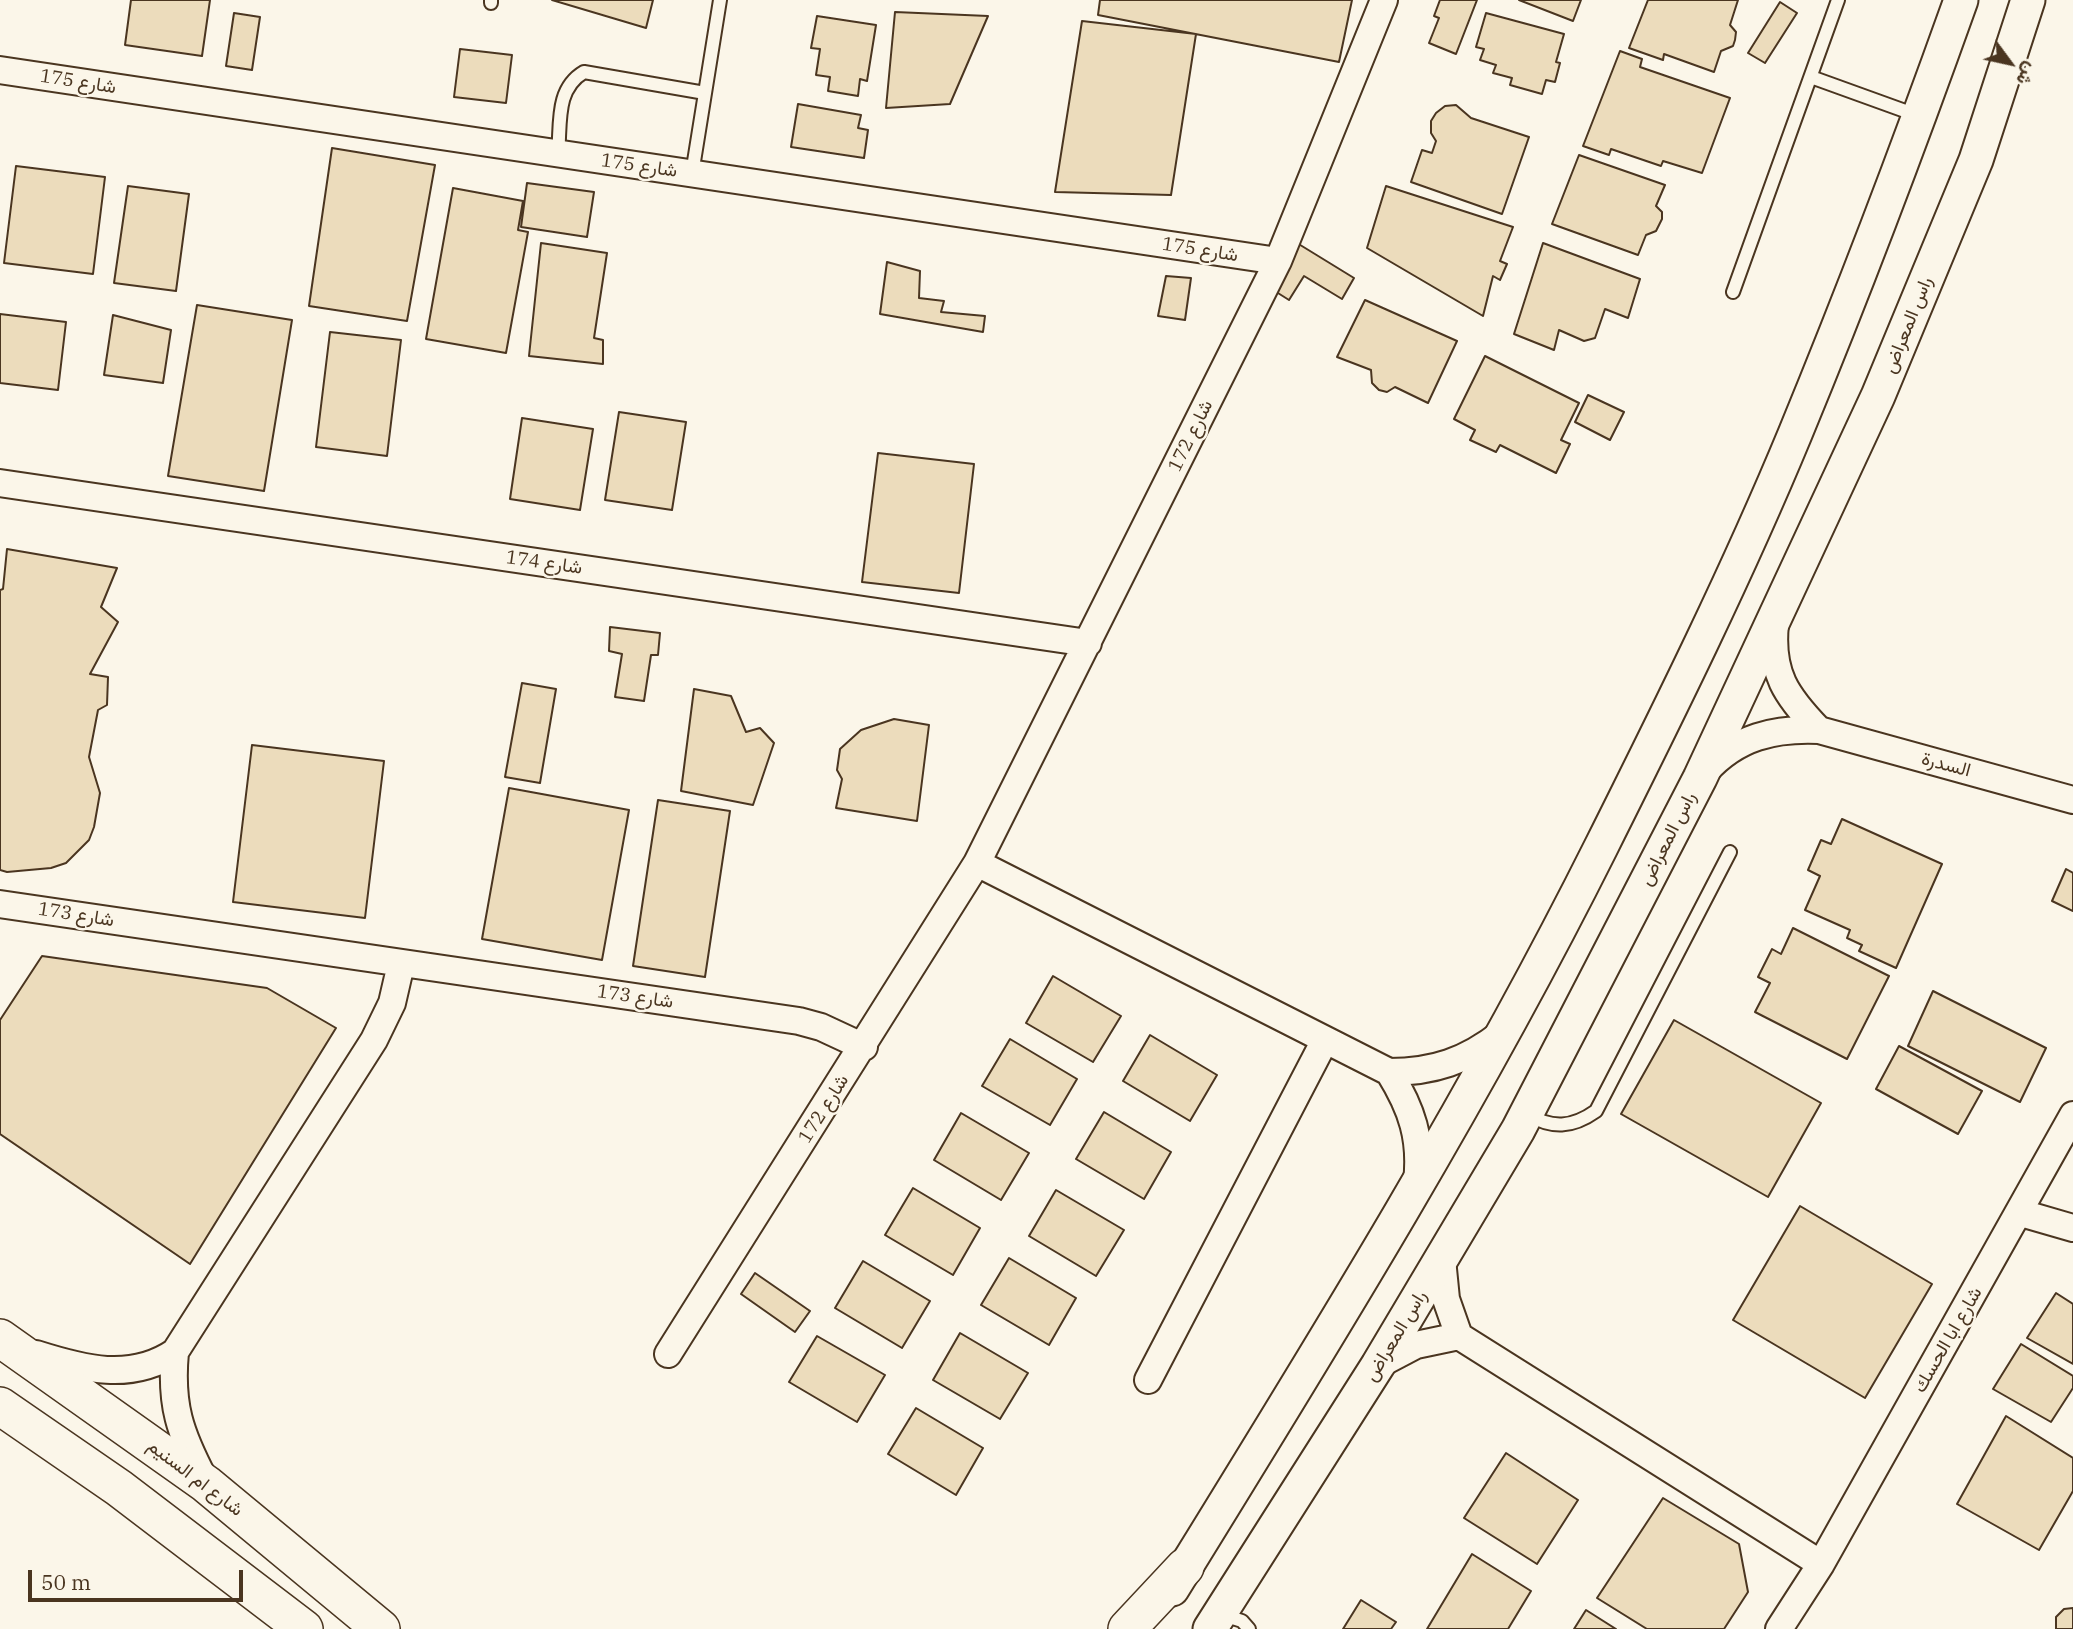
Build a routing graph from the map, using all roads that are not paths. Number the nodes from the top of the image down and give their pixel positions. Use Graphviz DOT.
graph roads {
  1 [pos="720,0"];
  2 [pos="1384,0"];
  3 [pos="1838,0"];
  4 [pos="1961,0"];
  5 [pos="2028,0"];
  6 [pos="0,70"];
  7 [pos="1811,77"];
  8 [pos="705,93"];
  9 [pos="1920,117"];
  10 [pos="558,154"];
  11 [pos="692,174"];
  12 [pos="1278,261"];
  13 [pos="1733,292"];
  14 [pos="0,483"];
  15 [pos="1776,618"];
  16 [pos="1088,643"];
  17 [pos="1819,730"];
  18 [pos="1700,778"];
  19 [pos="2073,800"];
  20 [pos="1730,852"];
  21 [pos="977,863"];
  22 [pos="0,904"];
  23 [pos="401,964"];
  24 [pos="1503,1032"];
  25 [pos="1325,1040"];
  26 [pos="864,1047"];
  27 [pos="1389,1072"];
  28 [pos="1527,1114"];
  29 [pos="2073,1115"];
  30 [pos="1416,1189"];
  31 [pos="2021,1213"];
  32 [pos="2073,1228"];
  33 [pos="1442,1259"];
  34 [pos="1459,1336"];
  35 [pos="8,1343"];
  36 [pos="175,1352"];
  37 [pos="668,1354"];
  38 [pos="1378,1366"];
  39 [pos="1148,1380"];
  40 [pos="0,1406"];
  41 [pos="206,1484"];
  42 [pos="1821,1564"];
  43 [pos="1185,1567"];
  44 [pos="1215,1622"];
  45 [pos="304,1629"];
  46 [pos="381,1629"];
  47 [pos="1128,1629"];
  48 [pos="1147,1629"];
  49 [pos="1249,1629"];
  50 [pos="1779,1629"];
  1 -- 8 [label="lane"];
  2 -- 12 [label="street, شارع 172"];
  3 -- 7 [label="lane"];
  4 -- 9 [label="street"];
  5 -- 15 [label="street, راس المعراض"];
  6 -- 10 [label="street, شارع 175"];
  7 -- 9 [label="lane"];
  7 -- 13 [label="lane"];
  8 -- 10 [label="lane"];
  8 -- 11 [label="lane"];
  9 -- 24 [label="street"];
  10 -- 11 [label="street, شارع 175"];
  11 -- 12 [label="street, شارع 175"];
  12 -- 16 [label="street, شارع 172"];
  14 -- 16 [label="street, شارع 174"];
  15 -- 17 [label="street"];
  15 -- 18 [label="street, راس المعراض"];
  16 -- 21 [label="street, شارع 172"];
  17 -- 18 [label="street, السدرة"];
  17 -- 19 [label="street, السدرة"];
  18 -- 28 [label="street, راس المعراض"];
  20 -- 28 [label="lane"];
  21 -- 25 [label="street"];
  21 -- 26 [label="street, شارع 172"];
  22 -- 23 [label="street, شارع 173"];
  23 -- 26 [label="street, شارع 173"];
  23 -- 36 [label="street"];
  24 -- 27 [label="street"];
  24 -- 30 [label="street"];
  25 -- 27 [label="street"];
  25 -- 39 [label="street"];
  26 -- 37 [label="street, شارع 172"];
  27 -- 30 [label="street"];
  28 -- 33 [label="street, راس المعراض"];
  29 -- 31 [label="street, شارع ابا الحسك"];
  30 -- 43 [label="street"];
  31 -- 32 [label="street"];
  31 -- 42 [label="street, شارع ابا الحسك"];
  33 -- 34 [label="street"];
  33 -- 38 [label="street, راس المعراض"];
  34 -- 38 [label="street"];
  34 -- 42 [label="street"];
  35 -- 36 [label="street"];
  35 -- 41 [label="main road, شارع ام السنيم"];
  36 -- 41 [label="street"];
  38 -- 44 [label="street, راس المعراض"];
  40 -- 45 [label="main road"];
  41 -- 46 [label="main road, شارع ام السنيم"];
  42 -- 50 [label="street, شارع ابا الحسك"];
  43 -- 47 [label="main road"];
  43 -- 48 [label="street"];
  44 -- 49 [label="lane"];
}
